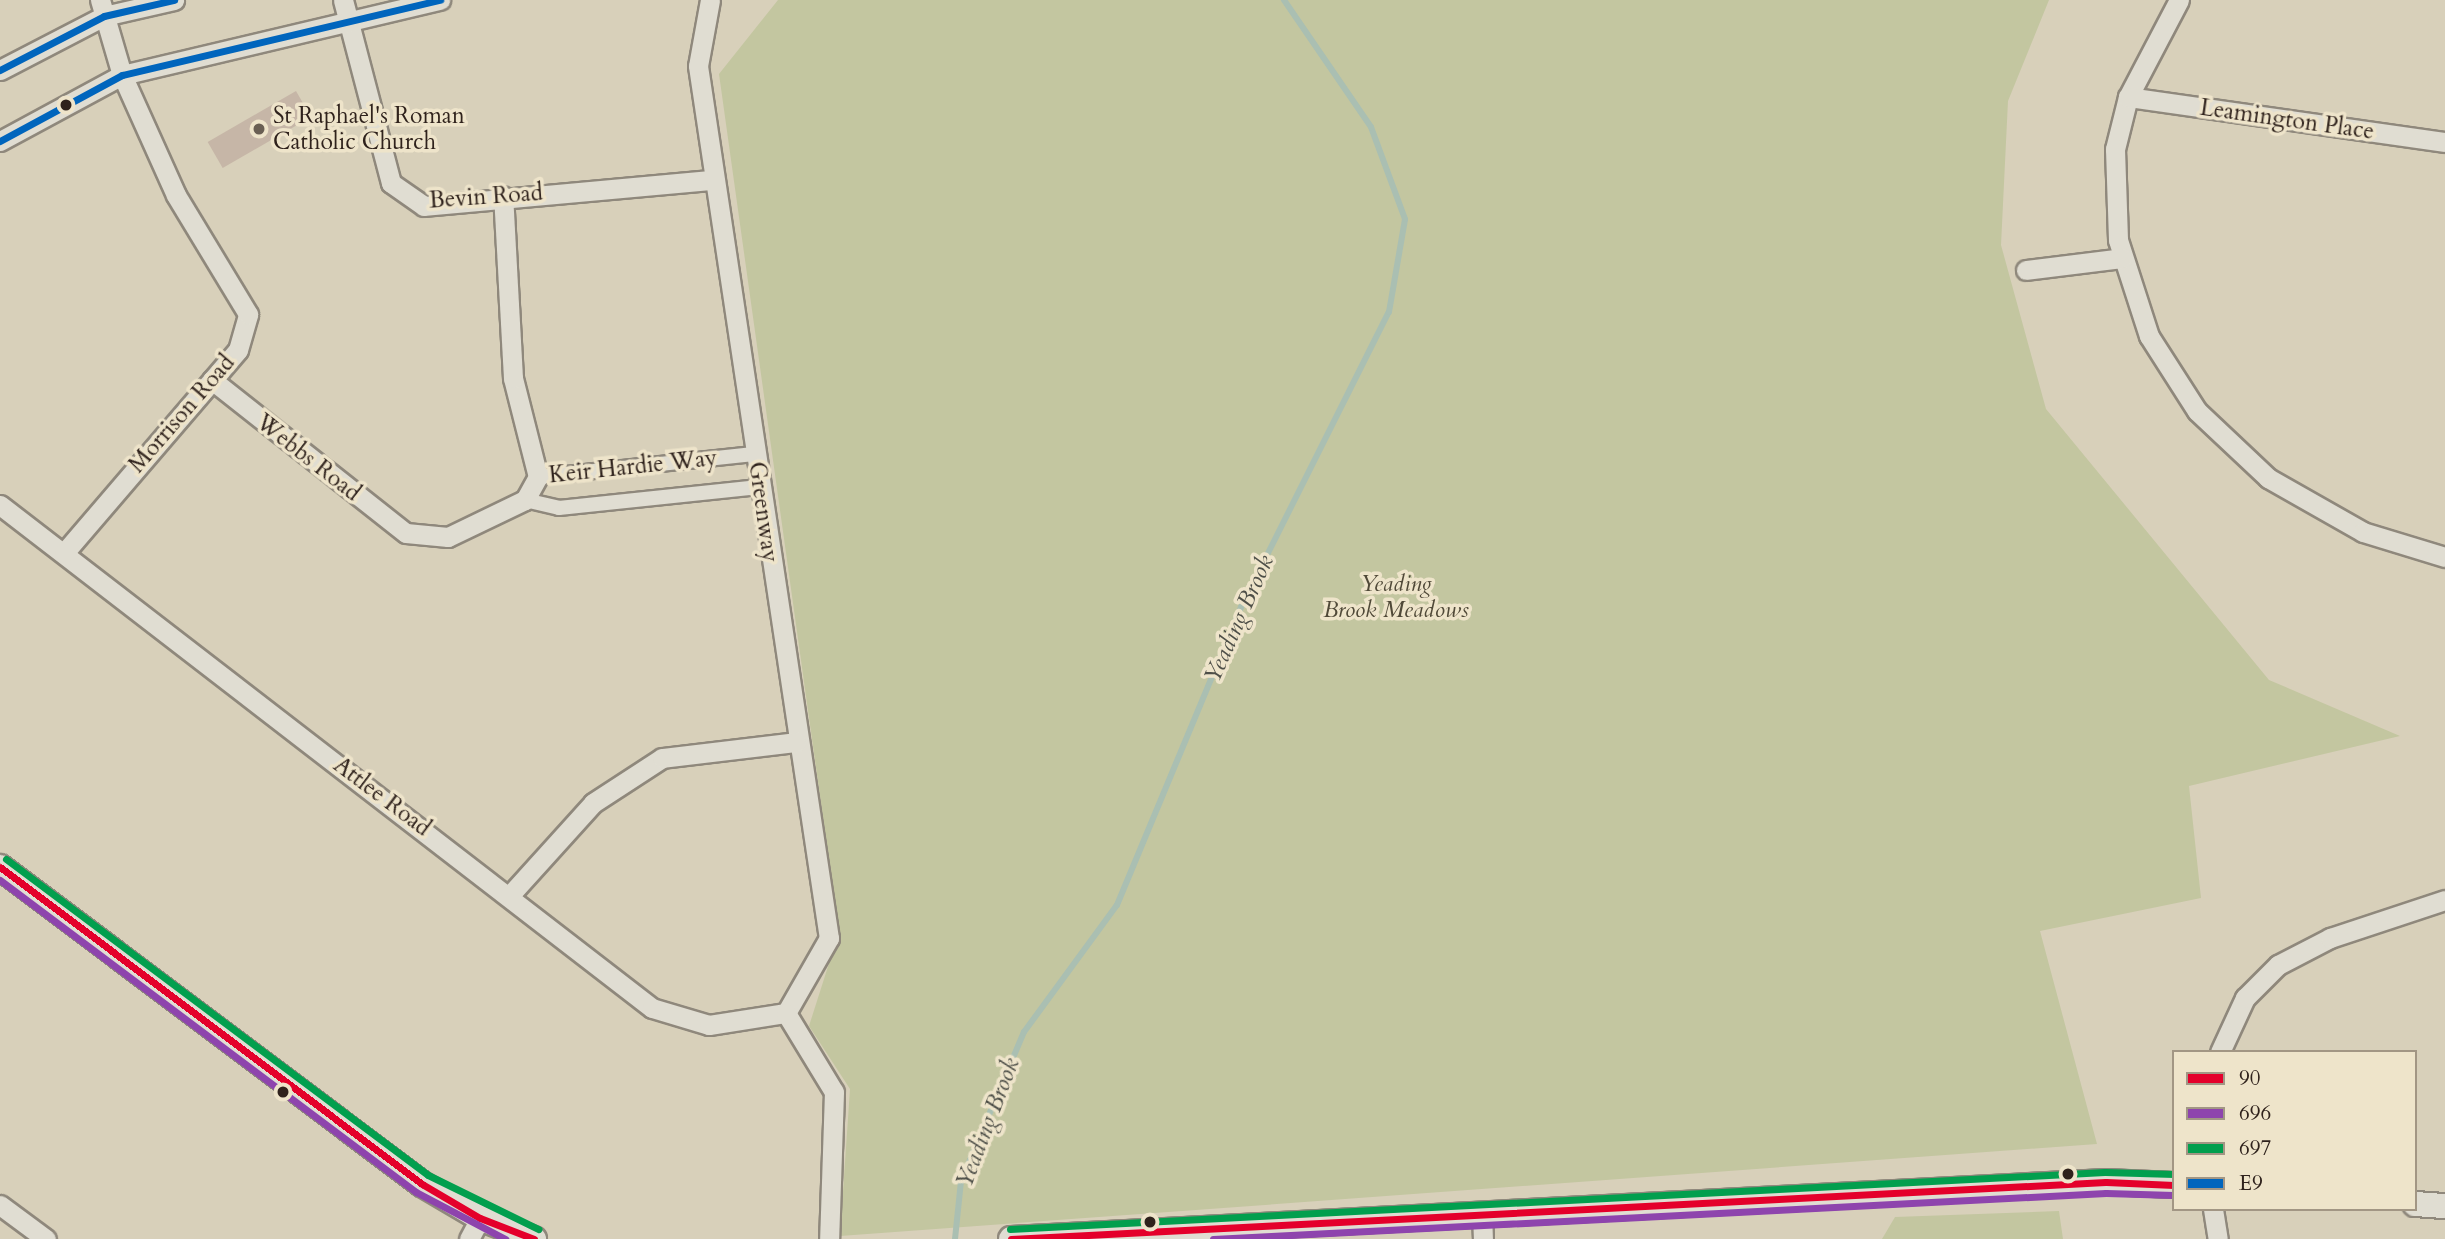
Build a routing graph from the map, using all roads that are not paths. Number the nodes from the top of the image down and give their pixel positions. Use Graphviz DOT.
graph roads {
  1 [pos="174,0"];
  2 [pos="343,0"];
  3 [pos="440,0"];
  4 [pos="2179,0"];
  5 [pos="708,2"];
  6 [pos="102,8"];
  7 [pos="347,21"];
  8 [pos="0,70"];
  9 [pos="122,75"];
  10 [pos="2128,97"];
  11 [pos="0,141"];
  12 [pos="2445,142"];
  13 [pos="712,180"];
  14 [pos="503,196"];
  15 [pos="2122,258"];
  16 [pos="2026,270"];
  17 [pos="212,380"];
  18 [pos="754,454"];
  19 [pos="538,477"];
  20 [pos="759,487"];
  21 [pos="525,500"];
  22 [pos="0,505"];
  23 [pos="406,533"];
  24 [pos="64,553"];
  25 [pos="2445,557"];
  26 [pos="796,742"];
  27 [pos="0,867"];
  28 [pos="510,895"];
  29 [pos="2445,900"];
  30 [pos="786,1013"];
  31 [pos="2221,1050"];
  32 [pos="2172,1185"];
  33 [pos="2417,1204"];
  34 [pos="0,1205"];
  35 [pos="2445,1206"];
  36 [pos="2213,1211"];
  37 [pos="1482,1212"];
  38 [pos="475,1229"];
  39 [pos="46,1239"];
  40 [pos="534,1239"];
  41 [pos="829,1239"];
  42 [pos="1011,1239"];
  43 [pos="1483,1239"];
  44 [pos="2218,1239"];
  1 -- 6 [label="street"];
  2 -- 7 [label="street, Bevin Road"];
  3 -- 7 [label="street"];
  4 -- 10 [label="street"];
  5 -- 13 [label="street, Greenway"];
  6 -- 8 [label="street"];
  6 -- 9 [label="street, Morrison Road"];
  7 -- 9 [label="street"];
  7 -- 14 [label="street, Bevin Road"];
  9 -- 11 [label="street"];
  9 -- 17 [label="street, Morrison Road"];
  10 -- 12 [label="street, Leamington Place"];
  10 -- 15 [label="street"];
  13 -- 14 [label="street, Bevin Road"];
  13 -- 18 [label="street, Greenway"];
  14 -- 19 [label="street"];
  15 -- 16 [label="street"];
  15 -- 25 [label="street"];
  17 -- 23 [label="street, Webbs Road"];
  17 -- 24 [label="street, Morrison Road"];
  18 -- 19 [label="street, Keir Hardie Way"];
  18 -- 20 [label="street, Greenway"];
  19 -- 21 [label="street, Keir Hardie Way"];
  20 -- 21 [label="street, Keir Hardie Way"];
  20 -- 26 [label="street, Greenway"];
  21 -- 23 [label="street, Keir Hardie Way"];
  22 -- 24 [label="street, Attlee Road"];
  24 -- 28 [label="street, Attlee Road"];
  26 -- 28 [label="street"];
  26 -- 30 [label="street, Greenway"];
  27 -- 38 [label="street"];
  28 -- 30 [label="street, Attlee Road"];
  29 -- 31 [label="street"];
  30 -- 41 [label="street"];
  32 -- 37 [label="street"];
  33 -- 35 [label="street"];
  34 -- 39 [label="street"];
  36 -- 44 [label="street"];
  37 -- 42 [label="street"];
  37 -- 43 [label="street"];
  38 -- 40 [label="street"];
}
